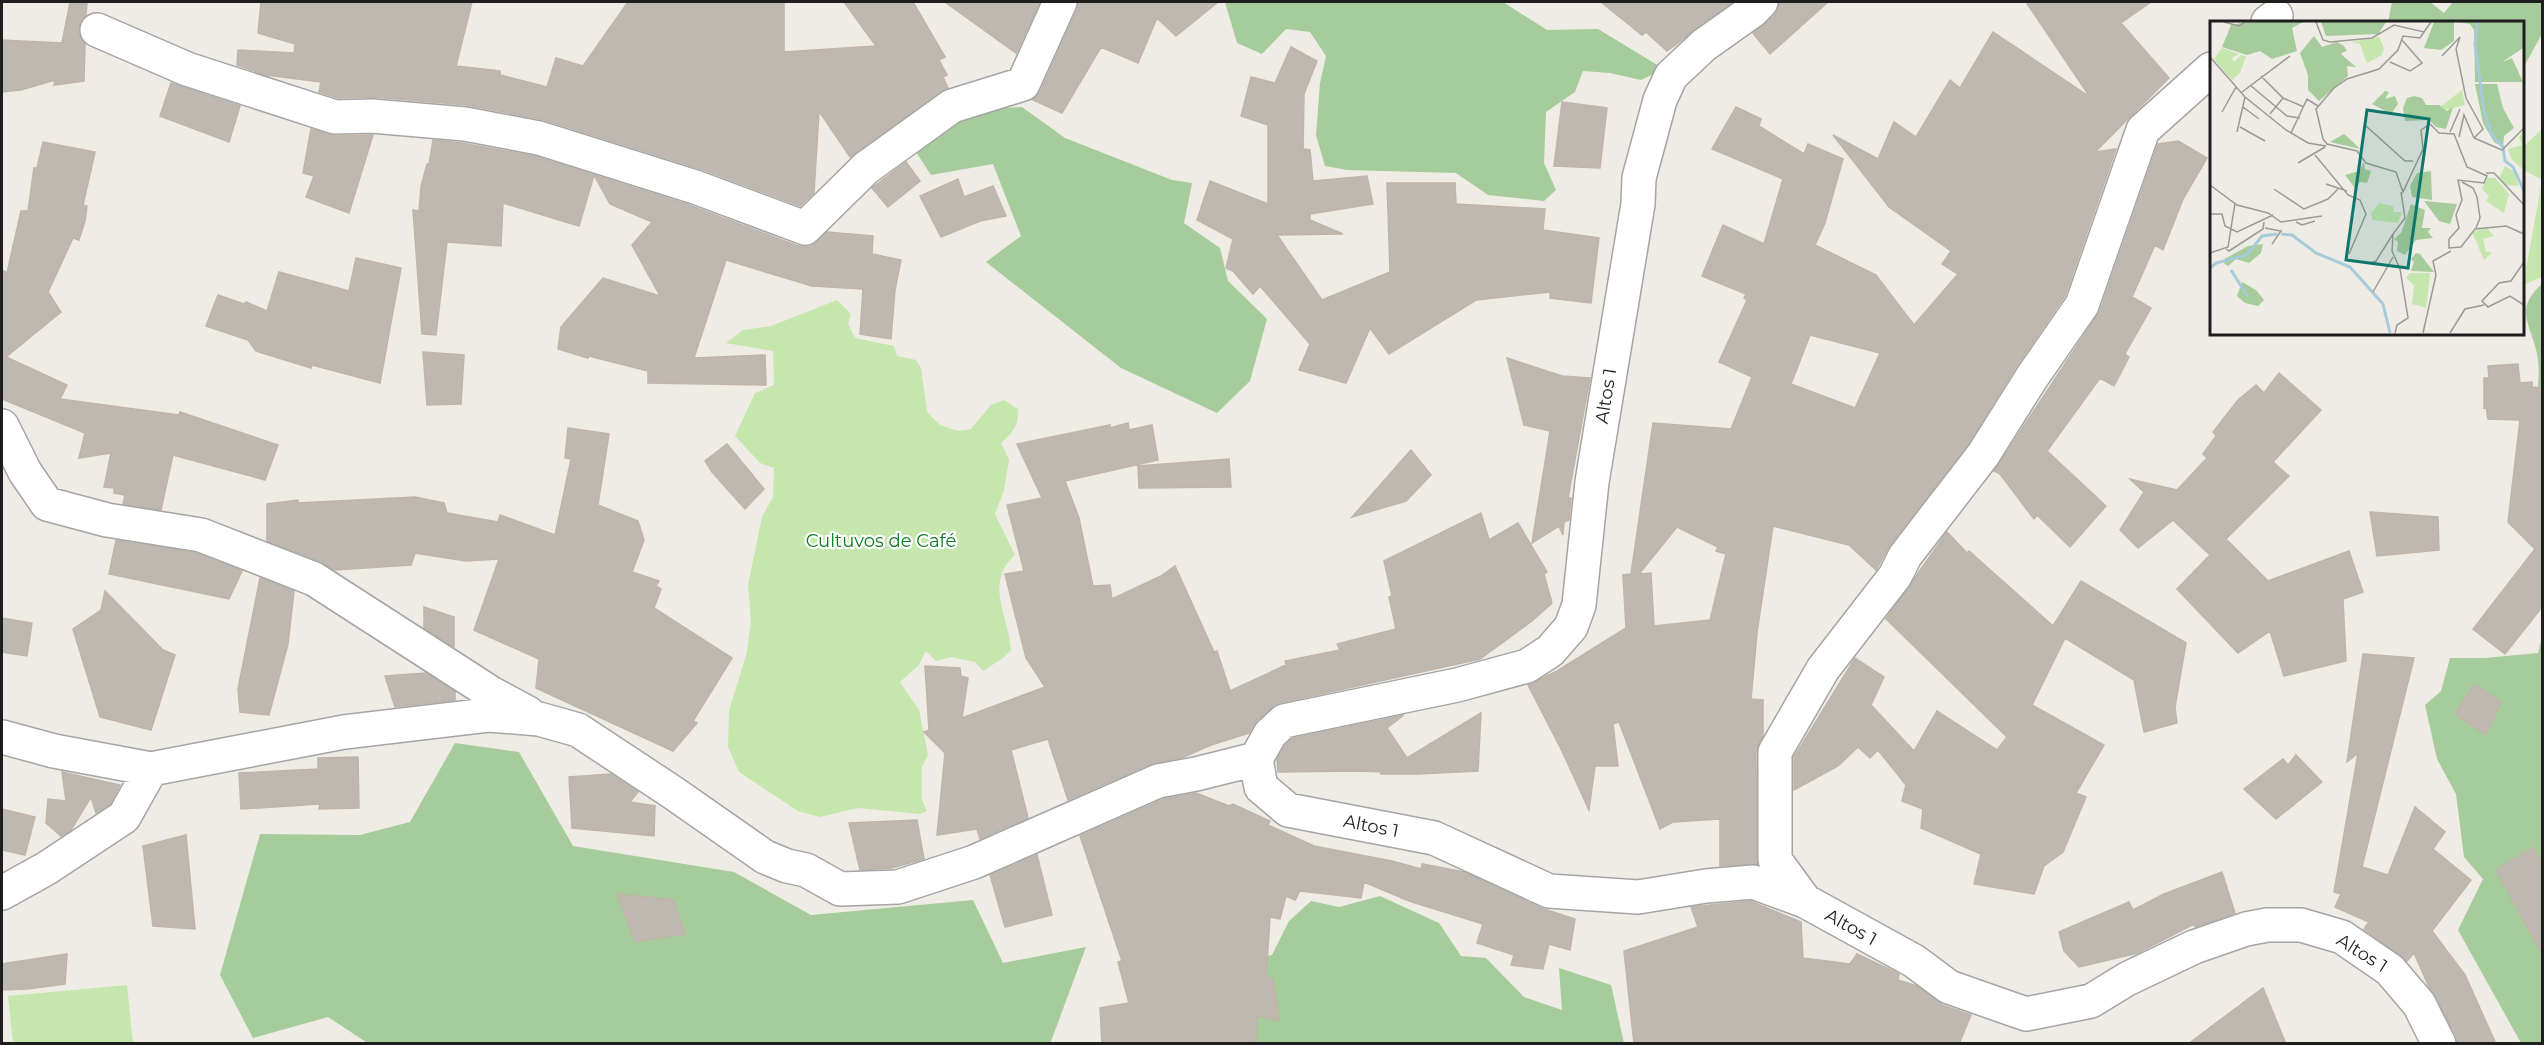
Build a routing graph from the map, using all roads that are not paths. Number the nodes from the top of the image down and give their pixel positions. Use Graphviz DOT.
graph roads {
  1 [pos="1060,2"];
  2 [pos="1761,2"];
  3 [pos="98,30"];
  4 [pos="2210,70"];
  5 [pos="2,426"];
  6 [pos="539,719"];
  7 [pos="2,737"];
  8 [pos="1256,759"];
  9 [pos="151,769"];
  10 [pos="2,893"];
  11 [pos="1804,901"];
  12 [pos="2439,1044"];
  1 -- 3 [label="street"];
  2 -- 8 [label="street, Altos 1"];
  4 -- 11 [label="street"];
  5 -- 6 [label="street"];
  6 -- 8 [label="street"];
  6 -- 9 [label="street"];
  7 -- 9 [label="street"];
  8 -- 11 [label="street, Altos 1"];
  9 -- 10 [label="street"];
  11 -- 12 [label="street, Altos 1"];
}
